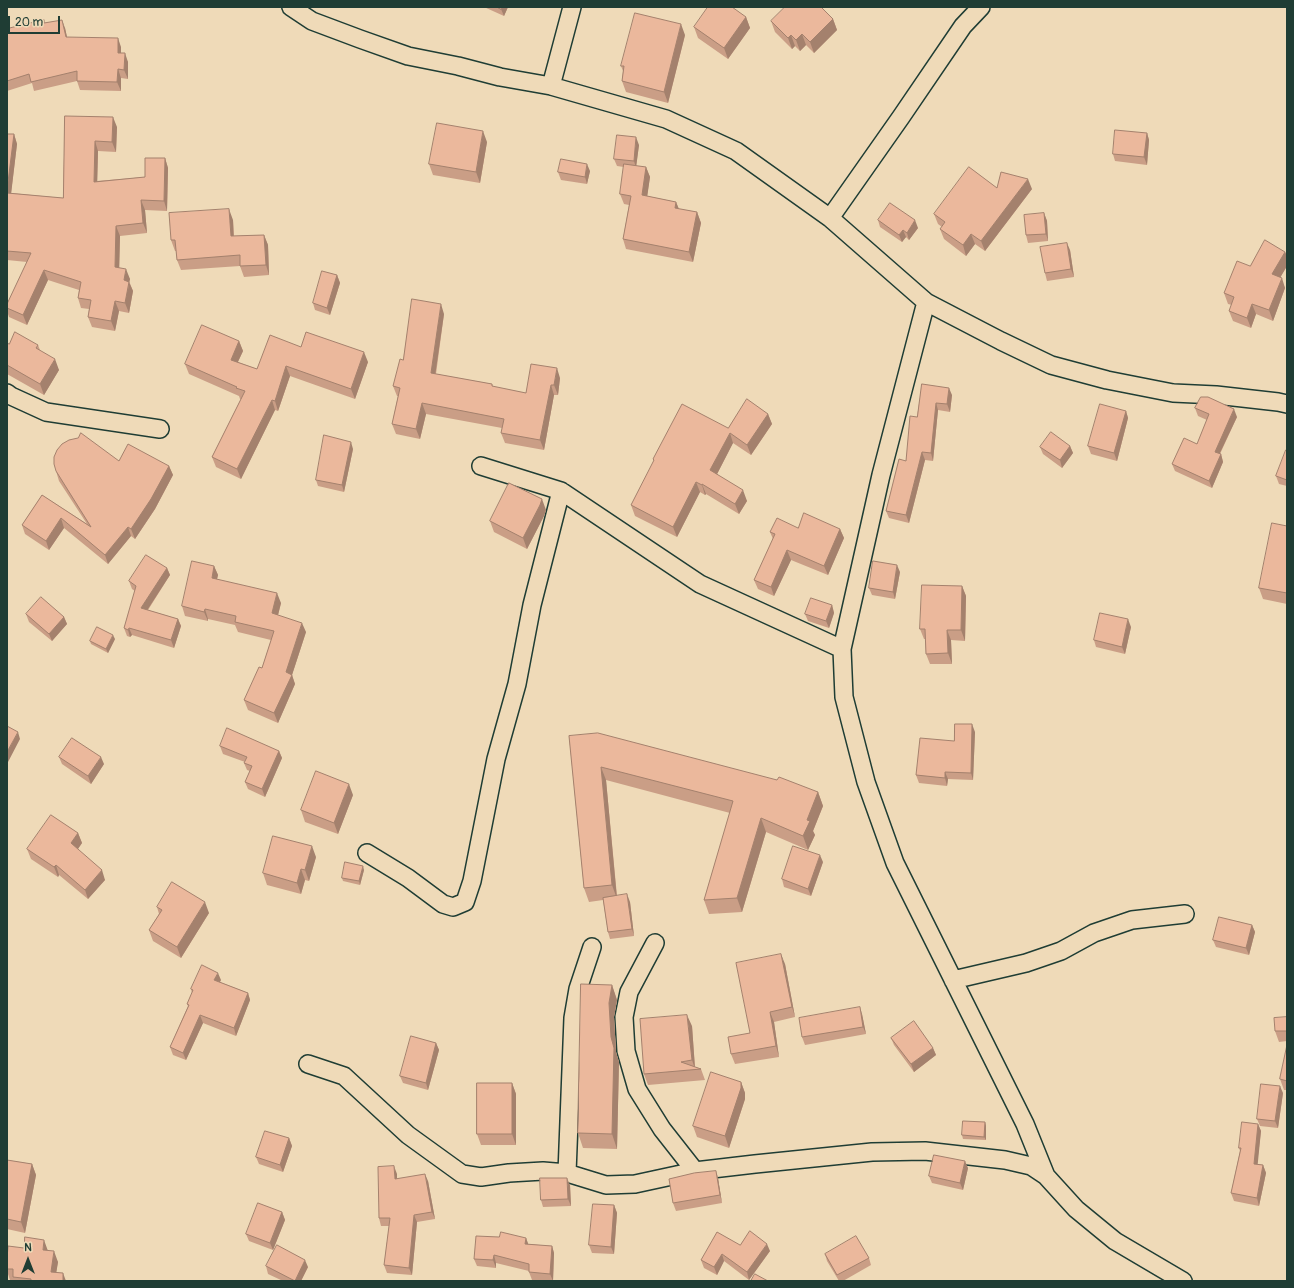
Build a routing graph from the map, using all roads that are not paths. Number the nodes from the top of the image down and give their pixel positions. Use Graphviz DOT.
graph roads {
  1 [pos="291,7"];
  2 [pos="572,7"];
  3 [pos="981,7"];
  4 [pos="551,86"];
  5 [pos="830,218"];
  6 [pos="926,302"];
  7 [pos="7,393"];
  8 [pos="1287,404"];
  9 [pos="160,429"];
  10 [pos="481,466"];
  11 [pos="561,491"];
  12 [pos="842,649"];
  13 [pos="367,853"];
  14 [pos="1186,914"];
  15 [pos="655,943"];
  16 [pos="592,947"];
  17 [pos="953,980"];
  18 [pos="308,1064"];
  19 [pos="695,1171"];
  20 [pos="567,1173"];
  21 [pos="1046,1176"];
  22 [pos="1183,1281"];
  1 -- 4 [label="street"];
  2 -- 4 [label="street"];
  3 -- 5 [label="street"];
  4 -- 5 [label="street"];
  5 -- 6 [label="street"];
  6 -- 8 [label="street"];
  6 -- 12 [label="street"];
  7 -- 9 [label="street"];
  10 -- 11 [label="street"];
  11 -- 12 [label="street"];
  11 -- 13 [label="street"];
  12 -- 17 [label="street"];
  14 -- 17 [label="street"];
  15 -- 19 [label="street"];
  16 -- 20 [label="street"];
  17 -- 21 [label="street"];
  18 -- 20 [label="street"];
  19 -- 20 [label="street"];
  19 -- 21 [label="street"];
  21 -- 22 [label="street"];
}
